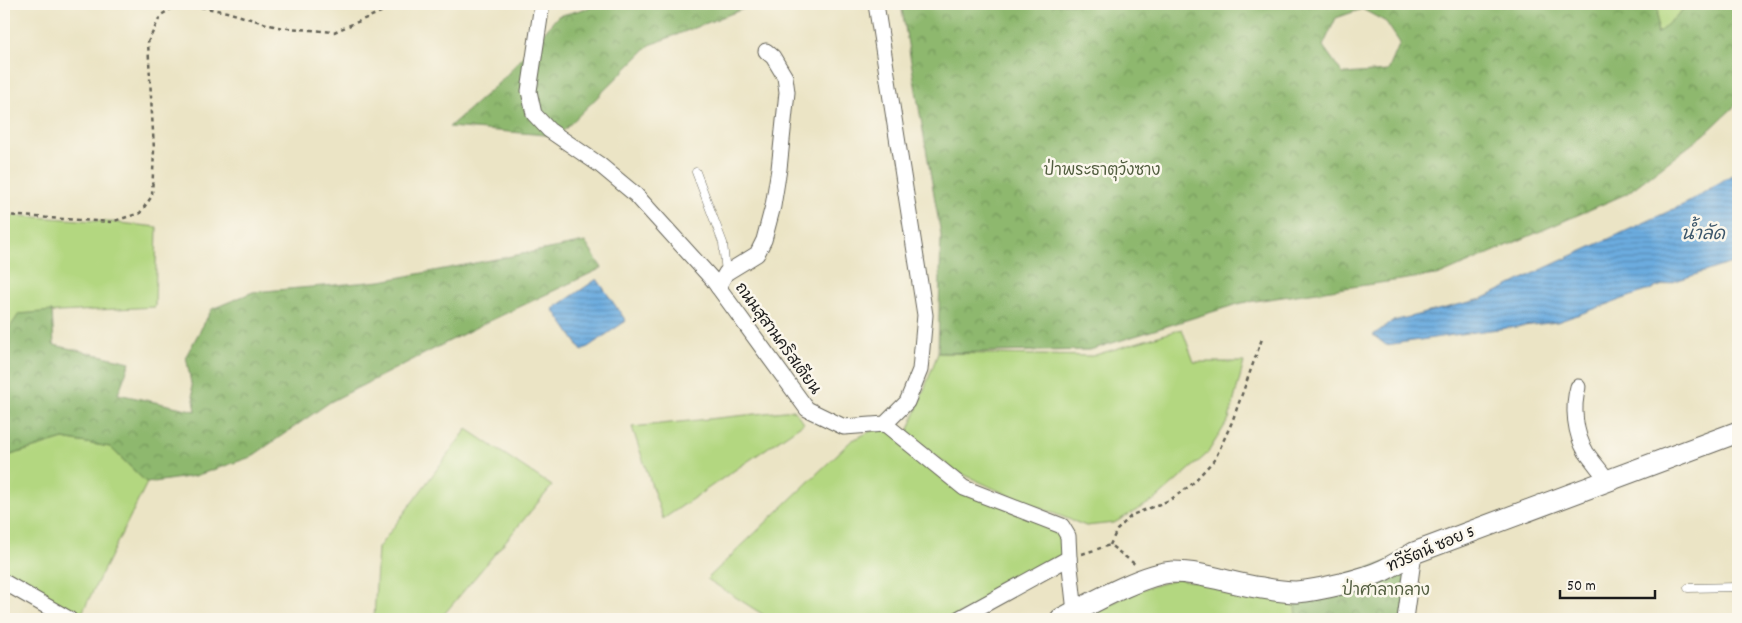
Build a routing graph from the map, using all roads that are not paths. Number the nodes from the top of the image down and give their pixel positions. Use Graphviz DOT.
graph roads {
  1 [pos="542,4"];
  2 [pos="876,4"];
  3 [pos="766,51"];
  4 [pos="696,172"];
  5 [pos="726,273"];
  6 [pos="718,287"];
  7 [pos="1578,387"];
  8 [pos="885,424"];
  9 [pos="1738,432"];
  10 [pos="1608,481"];
  11 [pos="1414,553"];
  12 [pos="1069,558"];
  13 [pos="4,582"];
  14 [pos="1738,587"];
  15 [pos="1688,588"];
  16 [pos="1068,616"];
  17 [pos="69,619"];
  18 [pos="958,619"];
  19 [pos="1405,619"];
  1 -- 6 [label="street, ถนนสุสานคริสเตียน"];
  2 -- 8 [label="street"];
  3 -- 5 [label="street"];
  4 -- 5 [label="lane"];
  5 -- 6 [label="street"];
  6 -- 8 [label="street, ถนนสุสานคริสเตียน"];
  7 -- 10 [label="street"];
  8 -- 12 [label="street"];
  9 -- 10 [label="street, ทวีรัตน์ ซอย 5"];
  10 -- 11 [label="street, ทวีรัตน์ ซอย 5"];
  11 -- 16 [label="street, ทวีรัตน์ ซอย 5"];
  11 -- 19 [label="street"];
  12 -- 16 [label="street"];
  12 -- 18 [label="street"];
  13 -- 17 [label="street"];
  14 -- 15 [label="lane"];
}
